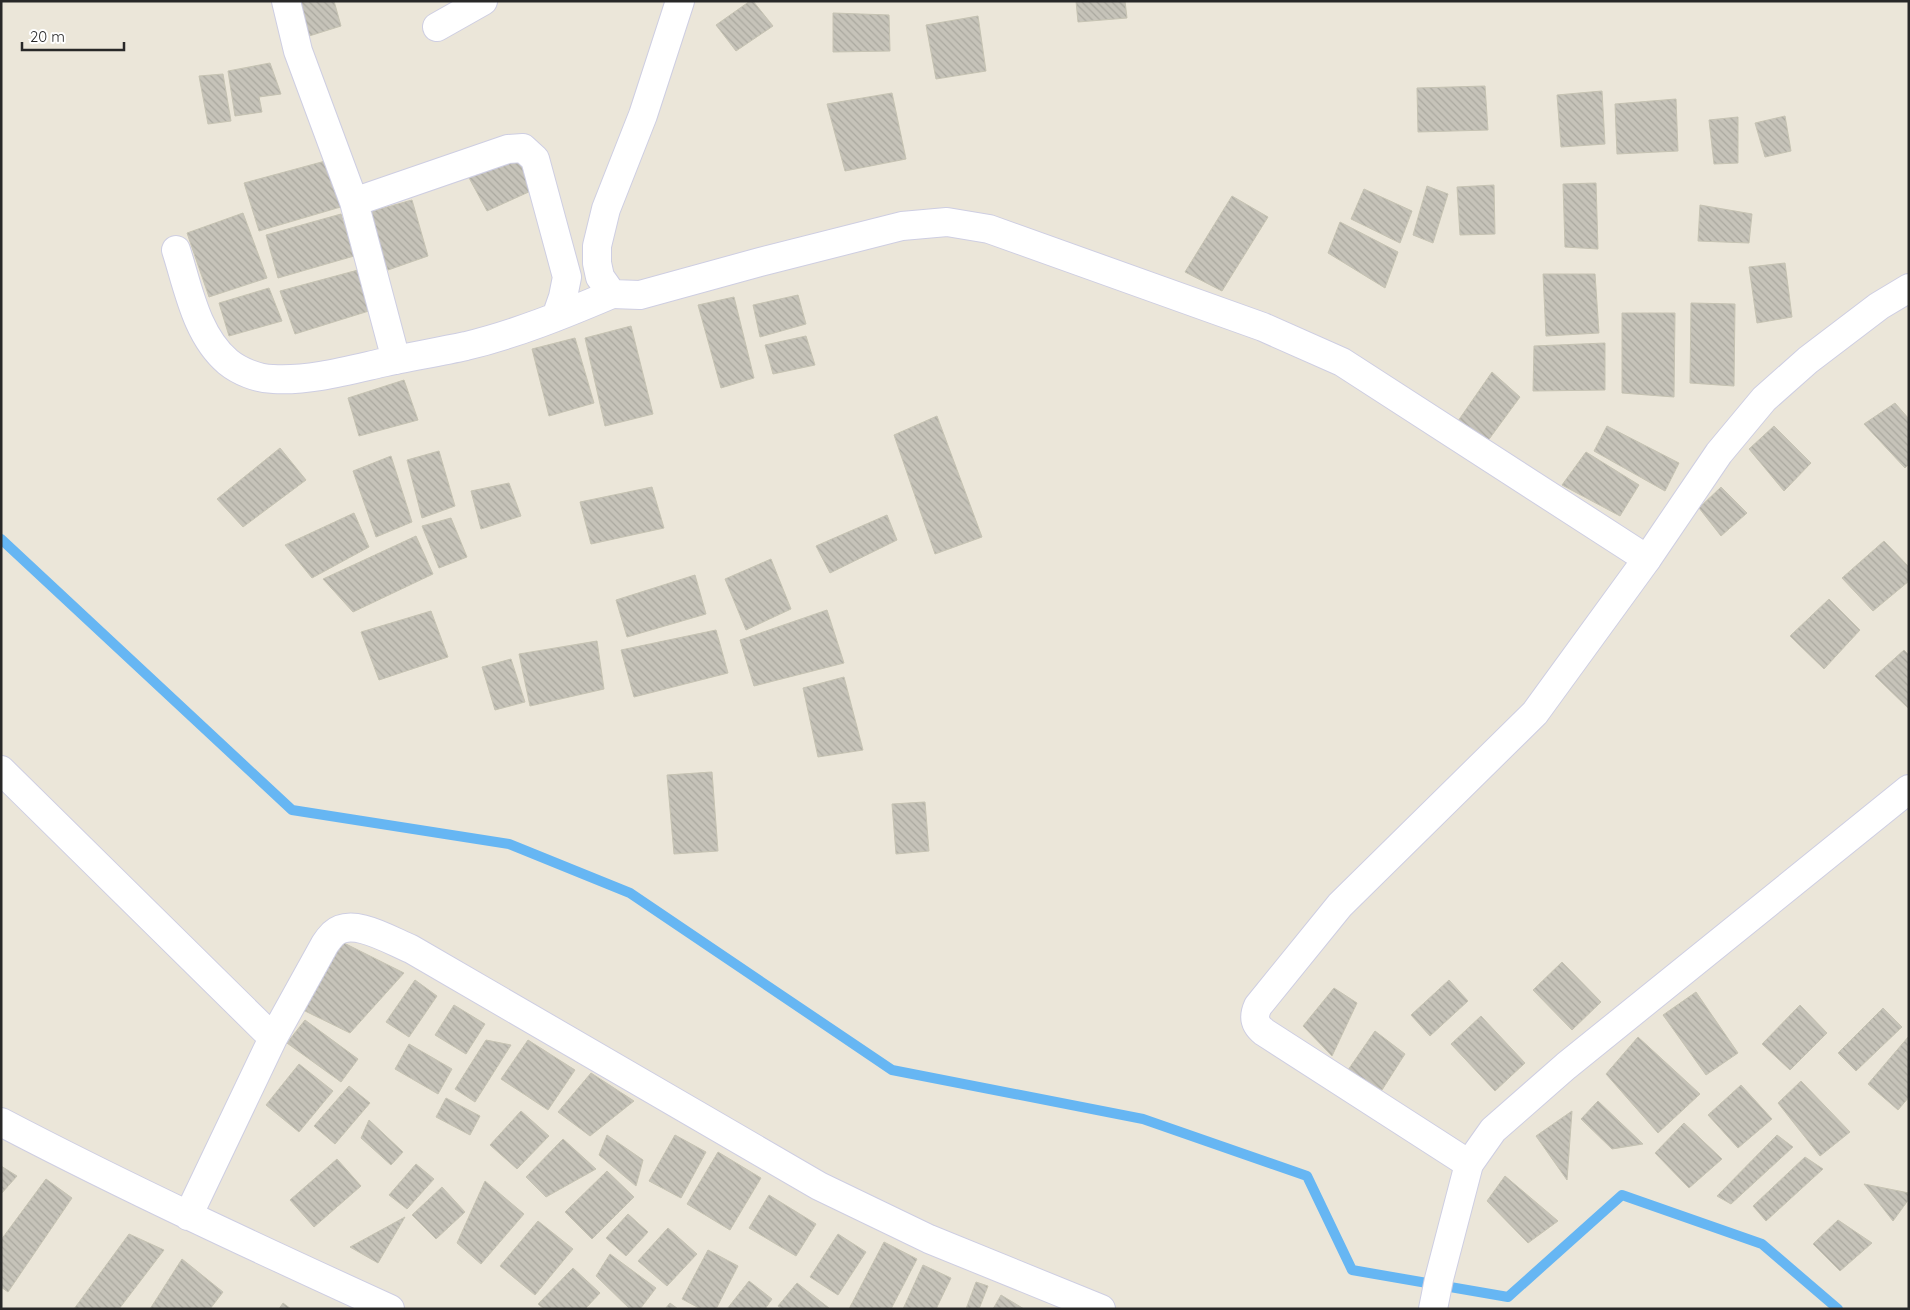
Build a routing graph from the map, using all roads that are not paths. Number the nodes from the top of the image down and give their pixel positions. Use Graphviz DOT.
graph roads {
  1 [pos="286,1"];
  2 [pos="484,1"];
  3 [pos="680,1"];
  4 [pos="437,27"];
  5 [pos="354,202"];
  6 [pos="176,250"];
  7 [pos="1909,288"];
  8 [pos="612,294"];
  9 [pos="556,317"];
  10 [pos="396,360"];
  11 [pos="1647,560"];
  12 [pos="1,770"];
  13 [pos="1909,789"];
  14 [pos="273,1038"];
  15 [pos="1,1122"];
  16 [pos="1470,1164"];
  17 [pos="188,1216"];
  18 [pos="390,1309"];
  19 [pos="1101,1309"];
  20 [pos="1433,1309"];
  1 -- 5 [label="street"];
  2 -- 4 [label="street"];
  3 -- 8 [label="street"];
  5 -- 9 [label="street"];
  5 -- 10 [label="street"];
  6 -- 10 [label="street"];
  7 -- 11 [label="street"];
  8 -- 9 [label="street"];
  8 -- 11 [label="street"];
  9 -- 10 [label="street"];
  11 -- 16 [label="street"];
  12 -- 14 [label="street"];
  13 -- 16 [label="street"];
  14 -- 17 [label="street"];
  14 -- 19 [label="street"];
  15 -- 17 [label="street"];
  16 -- 20 [label="street"];
  17 -- 18 [label="street"];
}
